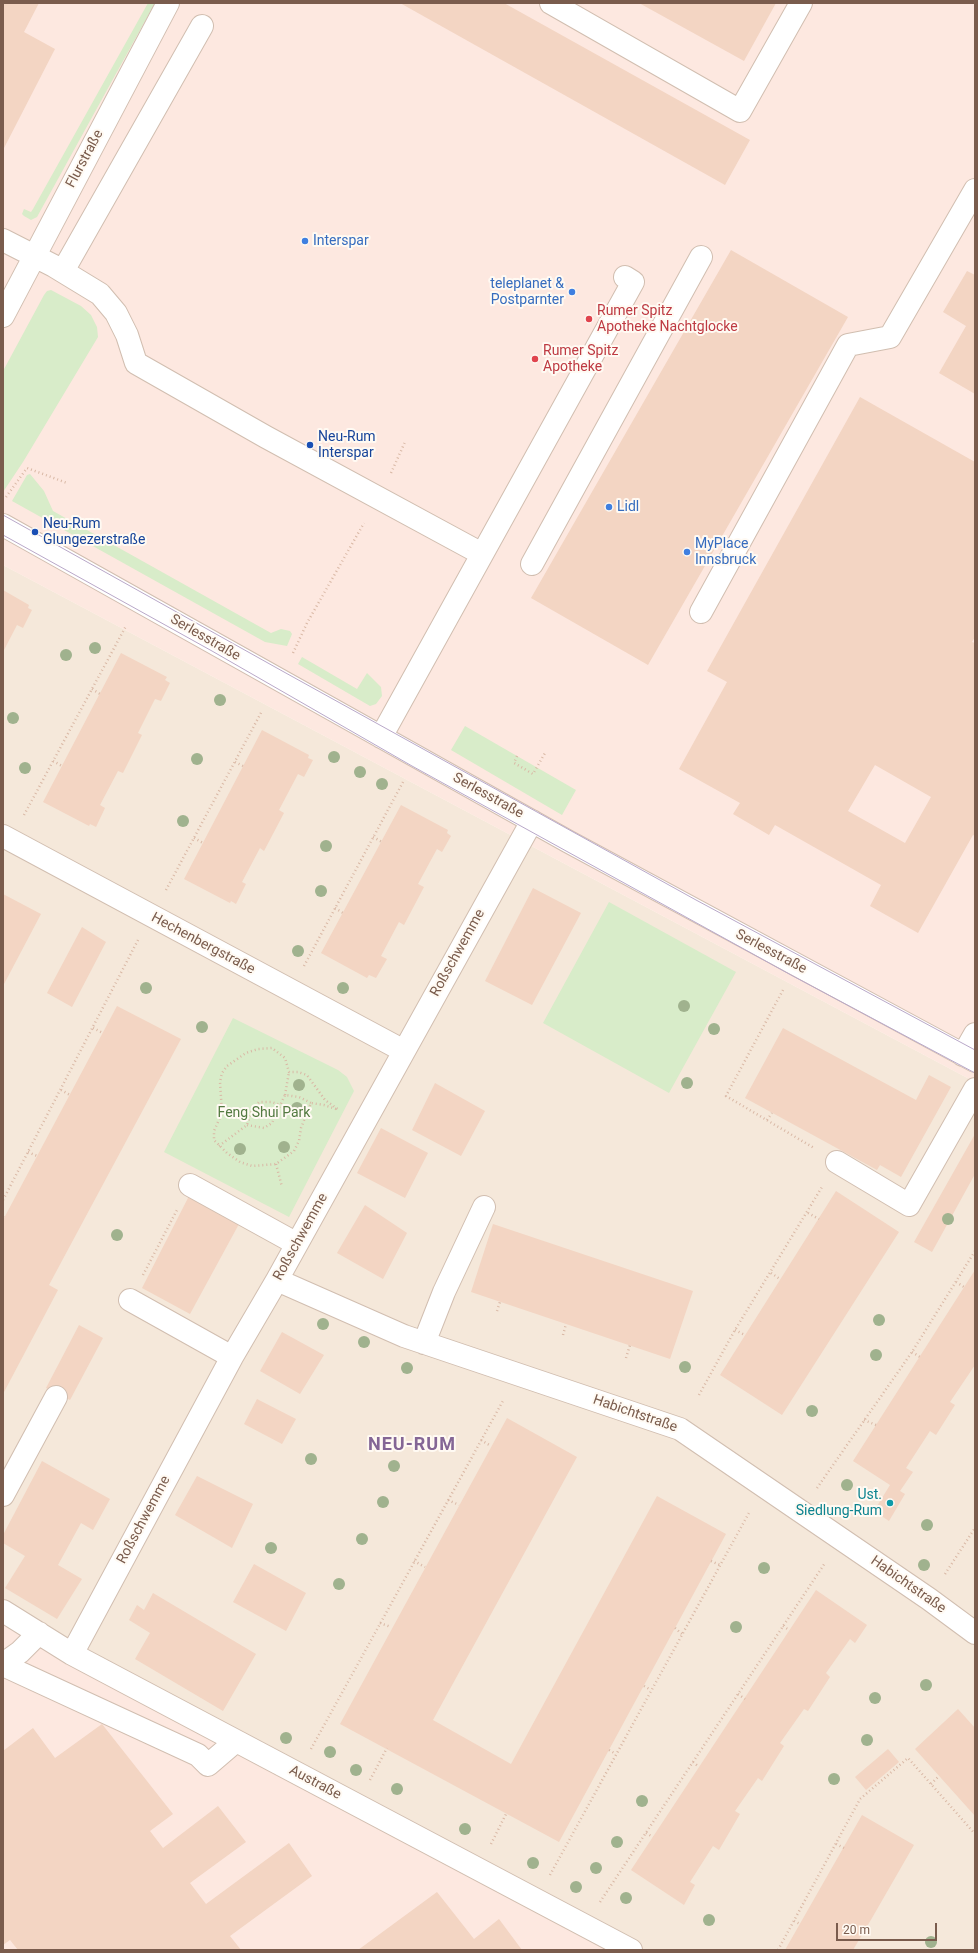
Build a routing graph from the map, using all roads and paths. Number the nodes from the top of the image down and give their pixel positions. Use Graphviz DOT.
graph roads {
  1 [pos="168,3"];
  2 [pos="551,3"];
  3 [pos="801,3"];
  4 [pos="202,26"];
  5 [pos="975,190"];
  6 [pos="3,240"];
  7 [pos="34,256"];
  8 [pos="701,257"];
  9 [pos="63,271"];
  10 [pos="625,277"];
  11 [pos="3,316"];
  12 [pos="405,442"];
  13 [pos="67,483"];
  14 [pos="5,497"];
  15 [pos="379,497"];
  16 [pos="3,525"];
  17 [pos="482,554"];
  18 [pos="532,564"];
  19 [pos="701,612"];
  20 [pos="129,622"];
  21 [pos="293,652"];
  22 [pos="92,689"];
  23 [pos="100,694"];
  24 [pos="262,711"];
  25 [pos="381,737"];
  26 [pos="545,753"];
  27 [pos="416,756"];
  28 [pos="517,756"];
  29 [pos="53,761"];
  30 [pos="235,762"];
  31 [pos="62,766"];
  32 [pos="243,766"];
  33 [pos="532,821"];
  34 [pos="7,838"];
  35 [pos="194,838"];
  36 [pos="373,838"];
  37 [pos="382,842"];
  38 [pos="203,843"];
  39 [pos="335,908"];
  40 [pos="343,913"];
  41 [pos="151,916"];
  42 [pos="796,966"];
  43 [pos="291,991"];
  44 [pos="93,1028"];
  45 [pos="103,1033"];
  46 [pos="975,1034"];
  47 [pos="404,1051"];
  48 [pos="969,1058"];
  49 [pos="289,1072"];
  50 [pos="975,1089"];
  51 [pos="61,1090"];
  52 [pos="70,1095"];
  53 [pos="285,1095"];
  54 [pos="311,1103"];
  55 [pos="280,1105"];
  56 [pos="336,1109"];
  57 [pos="772,1113"];
  58 [pos="767,1120"];
  59 [pos="247,1125"];
  60 [pos="363,1125"];
  61 [pos="219,1146"];
  62 [pos="28,1152"];
  63 [pos="37,1156"];
  64 [pos="837,1162"];
  65 [pos="276,1164"];
  66 [pos="190,1185"];
  67 [pos="282,1187"];
  68 [pos="3,1200"];
  69 [pos="484,1207"];
  70 [pos="808,1212"];
  71 [pos="818,1219"];
  72 [pos="160,1242"];
  73 [pos="164,1244"];
  74 [pos="297,1244"];
  75 [pos="975,1251"];
  76 [pos="771,1272"];
  77 [pos="780,1279"];
  78 [pos="277,1280"];
  79 [pos="956,1282"];
  80 [pos="964,1287"];
  81 [pos="130,1300"];
  82 [pos="500,1302"];
  83 [pos="497,1311"];
  84 [pos="566,1324"];
  85 [pos="736,1330"];
  86 [pos="563,1335"];
  87 [pos="745,1335"];
  88 [pos="424,1343"];
  89 [pos="630,1345"];
  90 [pos="912,1352"];
  91 [pos="232,1357"];
  92 [pos="920,1357"];
  93 [pos="626,1358"];
  94 [pos="518,1374"];
  95 [pos="699,1395"];
  96 [pos="56,1397"];
  97 [pos="864,1420"];
  98 [pos="876,1424"];
  99 [pos="481,1440"];
  100 [pos="491,1446"];
  101 [pos="764,1486"];
  102 [pos="10,1495"];
  103 [pos="448,1500"];
  104 [pos="459,1505"];
  105 [pos="801,1511"];
  106 [pos="975,1528"];
  107 [pos="840,1539"];
  108 [pos="414,1561"];
  109 [pos="711,1561"];
  110 [pos="720,1565"];
  111 [pos="425,1566"];
  112 [pos="929,1599"];
  113 [pos="3,1611"];
  114 [pos="380,1623"];
  115 [pos="783,1626"];
  116 [pos="392,1627"];
  117 [pos="675,1628"];
  118 [pos="789,1630"];
  119 [pos="975,1633"];
  120 [pos="39,1634"];
  121 [pos="682,1634"];
  122 [pos="72,1654"];
  123 [pos="3,1665"];
  124 [pos="644,1686"];
  125 [pos="651,1690"];
  126 [pos="738,1694"];
  127 [pos="745,1699"];
  128 [pos="236,1741"];
  129 [pos="387,1748"];
  130 [pos="609,1750"];
  131 [pos="616,1754"];
  132 [pos="693,1762"];
  133 [pos="699,1767"];
  134 [pos="297,1773"];
  135 [pos="939,1776"];
  136 [pos="931,1784"];
  137 [pos="357,1805"];
  138 [pos="646,1833"];
  139 [pos="975,1834"];
  140 [pos="653,1837"];
  141 [pos="836,1844"];
  142 [pos="844,1848"];
  143 [pos="536,1900"];
  144 [pos="794,1921"];
  145 [pos="800,1924"];
  146 [pos="584,1926"];
  147 [pos="616,1947"];
  148 [pos="778,1950"];
  1 -- 7 [label="street, Flurstraße"];
  2 -- 3 [label="street"];
  4 -- 9 [label="street"];
  5 -- 19 [label="street"];
  6 -- 7 [label="street"];
  7 -- 9 [label="street"];
  7 -- 11 [label="street, Flurstraße"];
  8 -- 18 [label="street"];
  9 -- 15 [label="street"];
  10 -- 17 [label="street"];
  12 -- 15 [label="path"];
  13 -- 14 [label="path"];
  15 -- 17 [label="street"];
  15 -- 21 [label="path"];
  16 -- 25 [label="street, Serlesstraße"];
  17 -- 25 [label="street"];
  20 -- 22 [label="path"];
  22 -- 23 [label="path"];
  22 -- 29 [label="path"];
  24 -- 30 [label="path"];
  25 -- 27 [label="street, Serlesstraße"];
  26 -- 28 [label="path"];
  27 -- 33 [label="street, Serlesstraße"];
  27 -- 36 [label="path"];
  29 -- 31 [label="path"];
  29 -- 34 [label="path"];
  30 -- 32 [label="path"];
  30 -- 35 [label="path"];
  33 -- 42 [label="street, Serlesstraße"];
  33 -- 47 [label="street, Roßschwemme"];
  34 -- 41 [label="street, Hechenbergstraße"];
  35 -- 38 [label="path"];
  35 -- 41 [label="path"];
  36 -- 37 [label="path"];
  36 -- 39 [label="path"];
  39 -- 40 [label="path"];
  39 -- 43 [label="path"];
  41 -- 43 [label="street, Hechenbergstraße"];
  41 -- 44 [label="path"];
  42 -- 48 [label="street, Serlesstraße"];
  42 -- 58 [label="path"];
  43 -- 47 [label="street, Hechenbergstraße"];
  44 -- 45 [label="path"];
  44 -- 51 [label="path"];
  46 -- 48 [label="street"];
  47 -- 60 [label="street, Roßschwemme"];
  49 -- 53 [label="path"];
  49 -- 56 [label="path"];
  49 -- 61 [label="path"];
  50 -- 64 [label="street"];
  51 -- 52 [label="path"];
  51 -- 62 [label="path"];
  53 -- 54 [label="path"];
  53 -- 55 [label="path"];
  54 -- 56 [label="path"];
  54 -- 65 [label="path"];
  55 -- 59 [label="path"];
  55 -- 59 [label="path"];
  56 -- 60 [label="path"];
  57 -- 58 [label="path"];
  58 -- 64 [label="path"];
  59 -- 61 [label="path"];
  60 -- 74 [label="street, Roßschwemme"];
  61 -- 65 [label="path"];
  62 -- 63 [label="path"];
  62 -- 68 [label="path"];
  64 -- 70 [label="path"];
  65 -- 67 [label="path"];
  66 -- 72 [label="path"];
  66 -- 74 [label="street"];
  69 -- 88 [label="street"];
  70 -- 71 [label="path"];
  70 -- 76 [label="path"];
  72 -- 73 [label="path"];
  72 -- 81 [label="path"];
  74 -- 78 [label="street, Roßschwemme"];
  75 -- 79 [label="path"];
  76 -- 77 [label="path"];
  76 -- 85 [label="path"];
  78 -- 88 [label="street, Habichtstraße"];
  78 -- 91 [label="street, Roßschwemme"];
  79 -- 80 [label="path"];
  79 -- 90 [label="path"];
  81 -- 91 [label="street"];
  82 -- 83 [label="path"];
  84 -- 86 [label="path"];
  85 -- 87 [label="path"];
  85 -- 95 [label="path"];
  88 -- 94 [label="street, Habichtstraße"];
  89 -- 93 [label="path"];
  90 -- 92 [label="path"];
  90 -- 97 [label="path"];
  91 -- 122 [label="street, Roßschwemme"];
  94 -- 99 [label="path"];
  94 -- 101 [label="street, Habichtstraße"];
  96 -- 102 [label="street"];
  97 -- 98 [label="path"];
  97 -- 105 [label="path"];
  99 -- 100 [label="path"];
  99 -- 103 [label="path"];
  101 -- 105 [label="street, Habichtstraße"];
  101 -- 110 [label="path"];
  103 -- 104 [label="path"];
  103 -- 108 [label="path"];
  105 -- 107 [label="street, Habichtstraße"];
  106 -- 112 [label="path"];
  107 -- 112 [label="street, Habichtstraße"];
  107 -- 115 [label="path"];
  108 -- 111 [label="path"];
  108 -- 114 [label="path"];
  109 -- 110 [label="path"];
  110 -- 121 [label="path"];
  112 -- 119 [label="street, Habichtstraße"];
  113 -- 120 [label="street, Austraße"];
  114 -- 116 [label="path"];
  114 -- 134 [label="path"];
  115 -- 118 [label="path"];
  115 -- 126 [label="path"];
  117 -- 121 [label="path"];
  120 -- 122 [label="street, Austraße"];
  120 -- 123 [label="street"];
  121 -- 125 [label="path"];
  122 -- 128 [label="street, Austraße"];
  123 -- 128 [label="street"];
  124 -- 125 [label="path"];
  125 -- 131 [label="path"];
  126 -- 127 [label="path"];
  126 -- 132 [label="path"];
  128 -- 134 [label="street, Austraße"];
  129 -- 137 [label="path"];
  130 -- 131 [label="path"];
  131 -- 143 [label="path"];
  132 -- 133 [label="path"];
  132 -- 138 [label="path"];
  134 -- 137 [label="street, Austraße"];
  135 -- 136 [label="path"];
  136 -- 139 [label="path"];
  136 -- 141 [label="path"];
  137 -- 143 [label="street, Austraße"];
  138 -- 140 [label="path"];
  138 -- 146 [label="path"];
  141 -- 142 [label="path"];
  141 -- 144 [label="path"];
  143 -- 146 [label="street, Austraße"];
  144 -- 145 [label="path"];
  144 -- 148 [label="path"];
  146 -- 147 [label="street, Austraße"];
}
